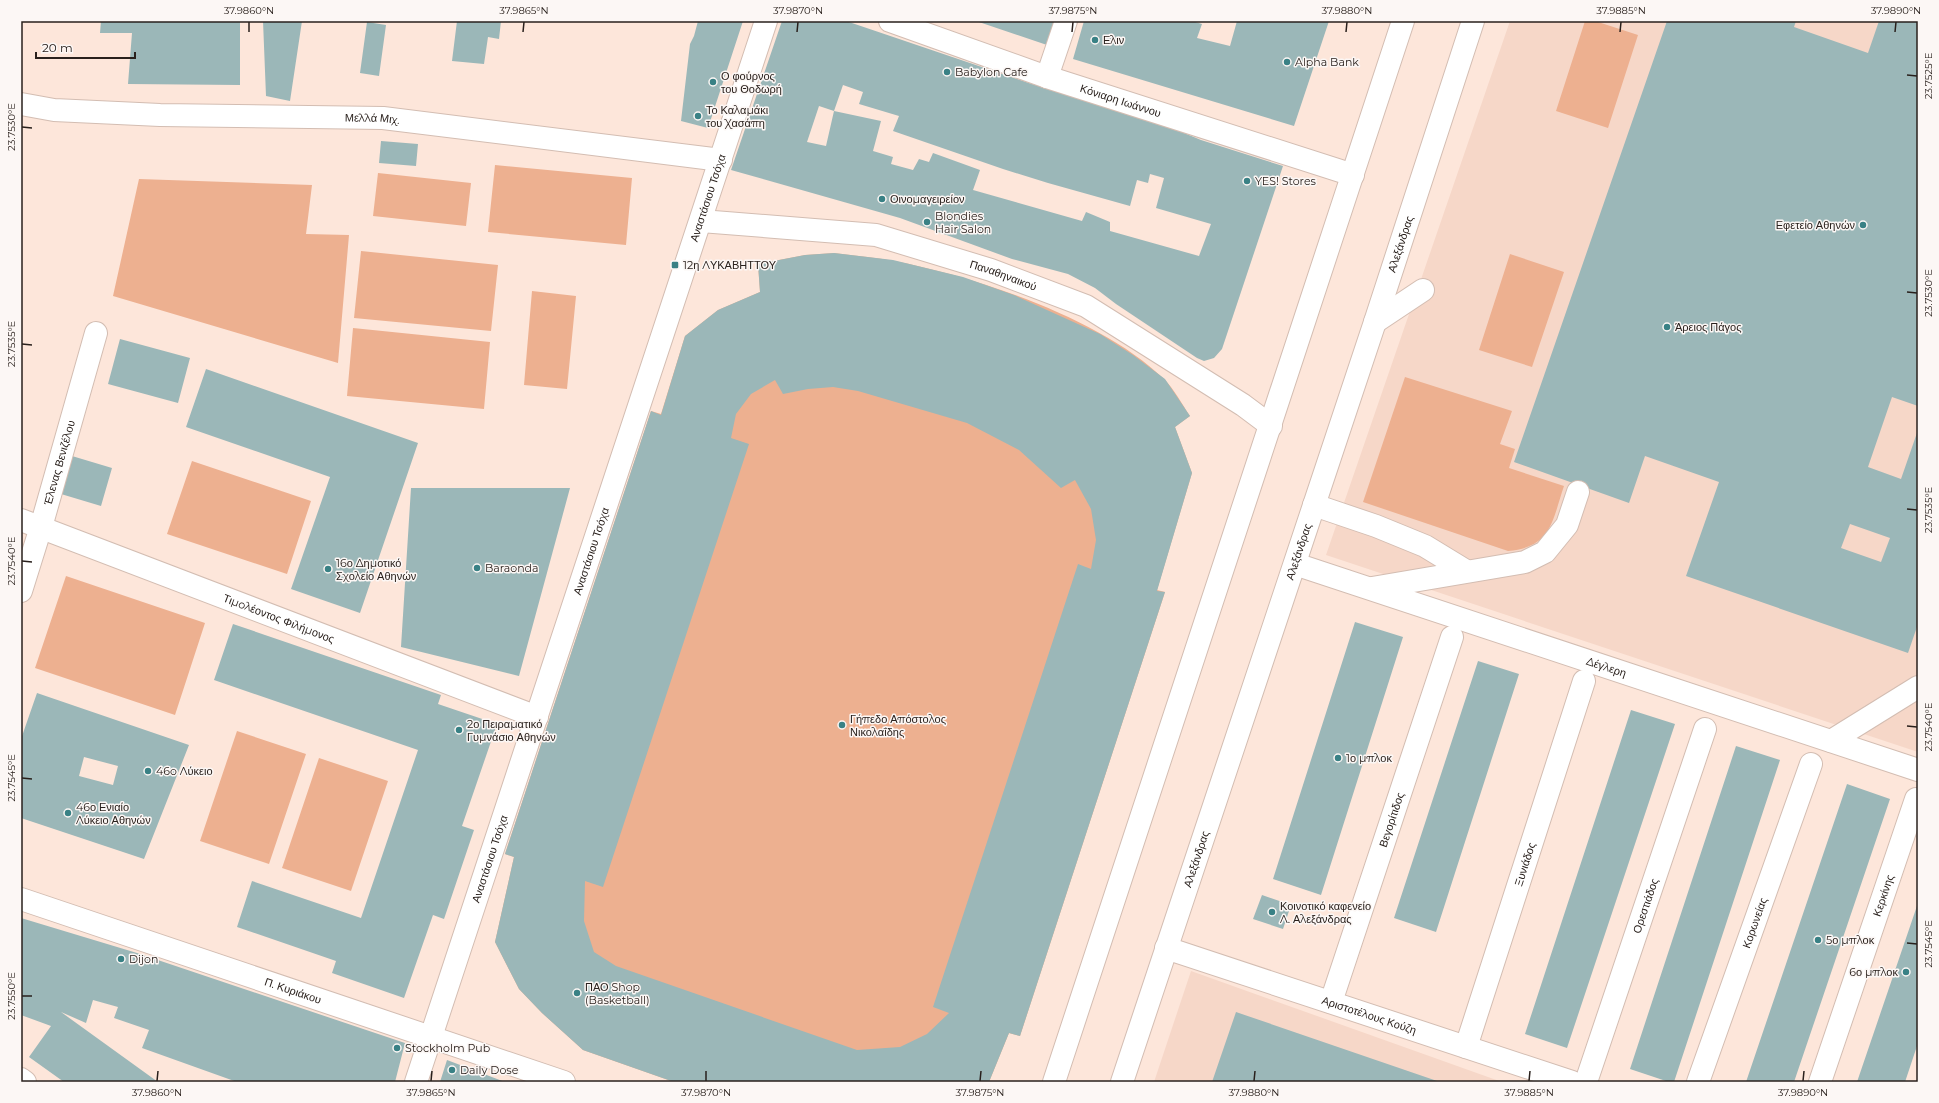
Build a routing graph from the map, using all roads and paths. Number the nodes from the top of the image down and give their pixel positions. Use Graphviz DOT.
graph roads {
  1 [pos="766,21"];
  2 [pos="890,21"];
  3 [pos="1066,21"];
  4 [pos="1403,21"];
  5 [pos="1473,21"];
  6 [pos="1047,77"];
  7 [pos="21,104"];
  8 [pos="721,160"];
  9 [pos="1353,175"];
  10 [pos="701,221"];
  11 [pos="1423,290"];
  12 [pos="1375,322"];
  13 [pos="96,333"];
  14 [pos="1271,426"];
  15 [pos="1578,492"];
  16 [pos="1314,505"];
  17 [pos="31,524"];
  18 [pos="1295,564"];
  19 [pos="1466,571"];
  20 [pos="1369,589"];
  21 [pos="21,591"];
  22 [pos="1452,637"];
  23 [pos="1584,681"];
  24 [pos="1918,687"];
  25 [pos="537,717"];
  26 [pos="1706,728"];
  27 [pos="1831,741"];
  28 [pos="1811,764"];
  29 [pos="1918,770"];
  30 [pos="1916,799"];
  31 [pos="21,899"];
  32 [pos="1166,948"];
  33 [pos="1331,1002"];
  34 [pos="430,1037"];
  35 [pos="1466,1047"];
  36 [pos="21,1079"];
  37 [pos="25,1082"];
  38 [pos="416,1082"];
  39 [pos="564,1082"];
  40 [pos="1054,1082"];
  41 [pos="1122,1082"];
  42 [pos="1572,1082"];
  43 [pos="1586,1082"];
  44 [pos="1698,1082"];
  45 [pos="1820,1082"];
  1 -- 8 [label="street, Αναστάσιου Τσόχα"];
  2 -- 6 [label="street, Κόνιαρη Ιωάννου"];
  3 -- 6 [label="street"];
  4 -- 9 [label="street"];
  5 -- 12 [label="street, Αλεξάνδρας"];
  6 -- 9 [label="street, Κόνιαρη Ιωάννου"];
  7 -- 8 [label="street, Μελλά Μιχ."];
  8 -- 10 [label="street, Αναστάσιου Τσόχα"];
  9 -- 14 [label="street"];
  10 -- 14 [label="street, Παναθηναικού"];
  10 -- 25 [label="street, Αναστάσιου Τσόχα"];
  11 -- 12 [label="street"];
  12 -- 16 [label="street, Αλεξάνδρας"];
  13 -- 17 [label="street, Έλενας Βενιζέλου"];
  14 -- 40 [label="street"];
  15 -- 19 [label="street"];
  16 -- 18 [label="street, Αλεξάνδρας"];
  16 -- 19 [label="street"];
  17 -- 21 [label="street, Έλενας Βενιζέλου"];
  17 -- 25 [label="street, Τιμoλέοντος Φιλήμονος"];
  18 -- 20 [label="street, Δέγλερη"];
  18 -- 32 [label="street, Αλεξάνδρας"];
  19 -- 20 [label="street"];
  20 -- 27 [label="street, Δέγλερη"];
  22 -- 33 [label="street, Βεγορίτιδος"];
  23 -- 35 [label="street, Ξυνιάδος"];
  24 -- 27 [label="street"];
  25 -- 34 [label="street, Αναστάσιου Τσόχα"];
  26 -- 43 [label="street, Ορεστιάδος"];
  27 -- 29 [label="street, Δέγλερη"];
  28 -- 44 [label="street, Κορωνείας"];
  30 -- 45 [label="street, Κερκίνης"];
  31 -- 34 [label="street, Π. Κυριάκου"];
  32 -- 33 [label="street, Αριστοτέλους Κούζη"];
  32 -- 41 [label="street, Αλεξάνδρας"];
  33 -- 35 [label="street, Αριστοτέλους Κούζη"];
  34 -- 38 [label="street, Αναστάσιου Τσόχα"];
  34 -- 39 [label="street, Π. Κυριάκου"];
  35 -- 42 [label="street, Αριστοτέλους Κούζη"];
  36 -- 37 [label="street"];
}
